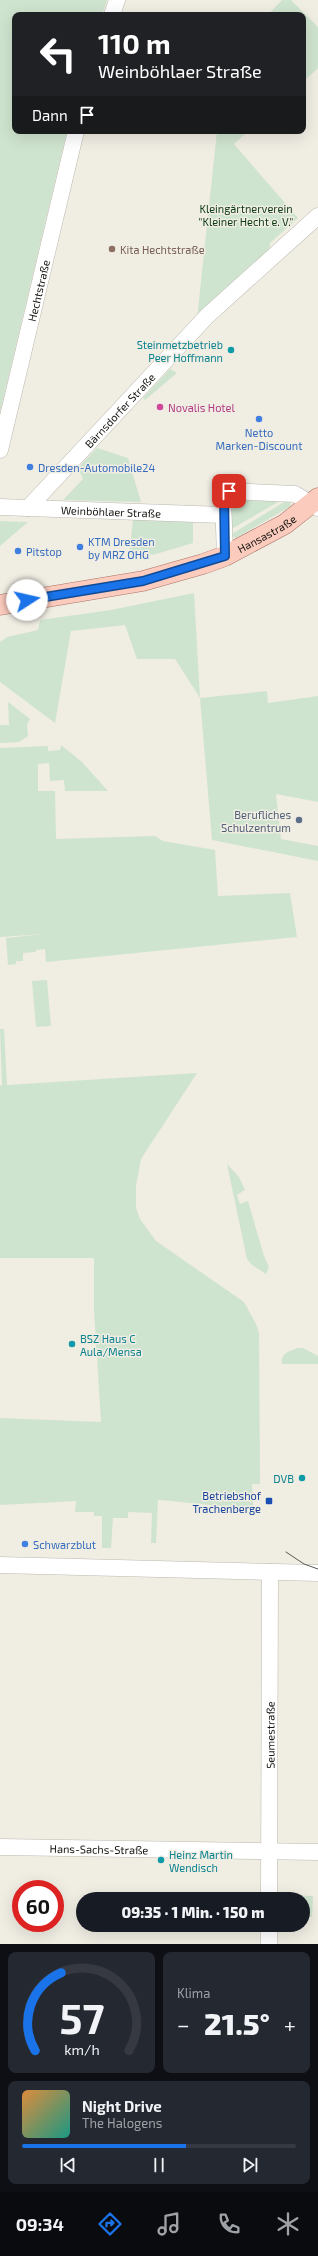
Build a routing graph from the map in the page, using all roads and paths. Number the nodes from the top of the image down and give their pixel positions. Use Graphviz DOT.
graph roads {
  1 [pos="117,0"];
  2 [pos="113,12"];
  3 [pos="75,134"];
  4 [pos="318,216"];
  5 [pos="0,450"];
  6 [pos="316,504"];
  7 [pos="0,506"];
  8 [pos="28,508"];
  9 [pos="223,515"];
  10 [pos="225,556"];
  11 [pos="0,605"];
  12 [pos="0,1565"];
  13 [pos="270,1572"];
  14 [pos="318,1573"];
  15 [pos="0,1847"];
  16 [pos="269,1850"];
  17 [pos="318,1852"];
  18 [pos="269,1892"];
  19 [pos="269,1932"];
  20 [pos="269,1944"];
  1 -- 2 [label="street"];
  3 -- 5 [label="street, Hechtstraße"];
  4 -- 8 [label="street, Bärnsdorfer Straße"];
  6 -- 9 [label="street"];
  6 -- 10 [label="main road, Hansastraße"];
  7 -- 8 [label="street, Weinböhlaer Straße"];
  8 -- 9 [label="street, Weinböhlaer Straße"];
  9 -- 10 [label="street"];
  10 -- 11 [label="main road, Hansastraße"];
  12 -- 13 [label="street"];
  13 -- 14 [label="street"];
  13 -- 16 [label="street, Seumestraße"];
  15 -- 16 [label="street, Hans-Sachs-Straße"];
  16 -- 17 [label="street, Hans-Sachs-Straße"];
  16 -- 18 [label="street, Seumestraße"];
  19 -- 20 [label="street"];
}
